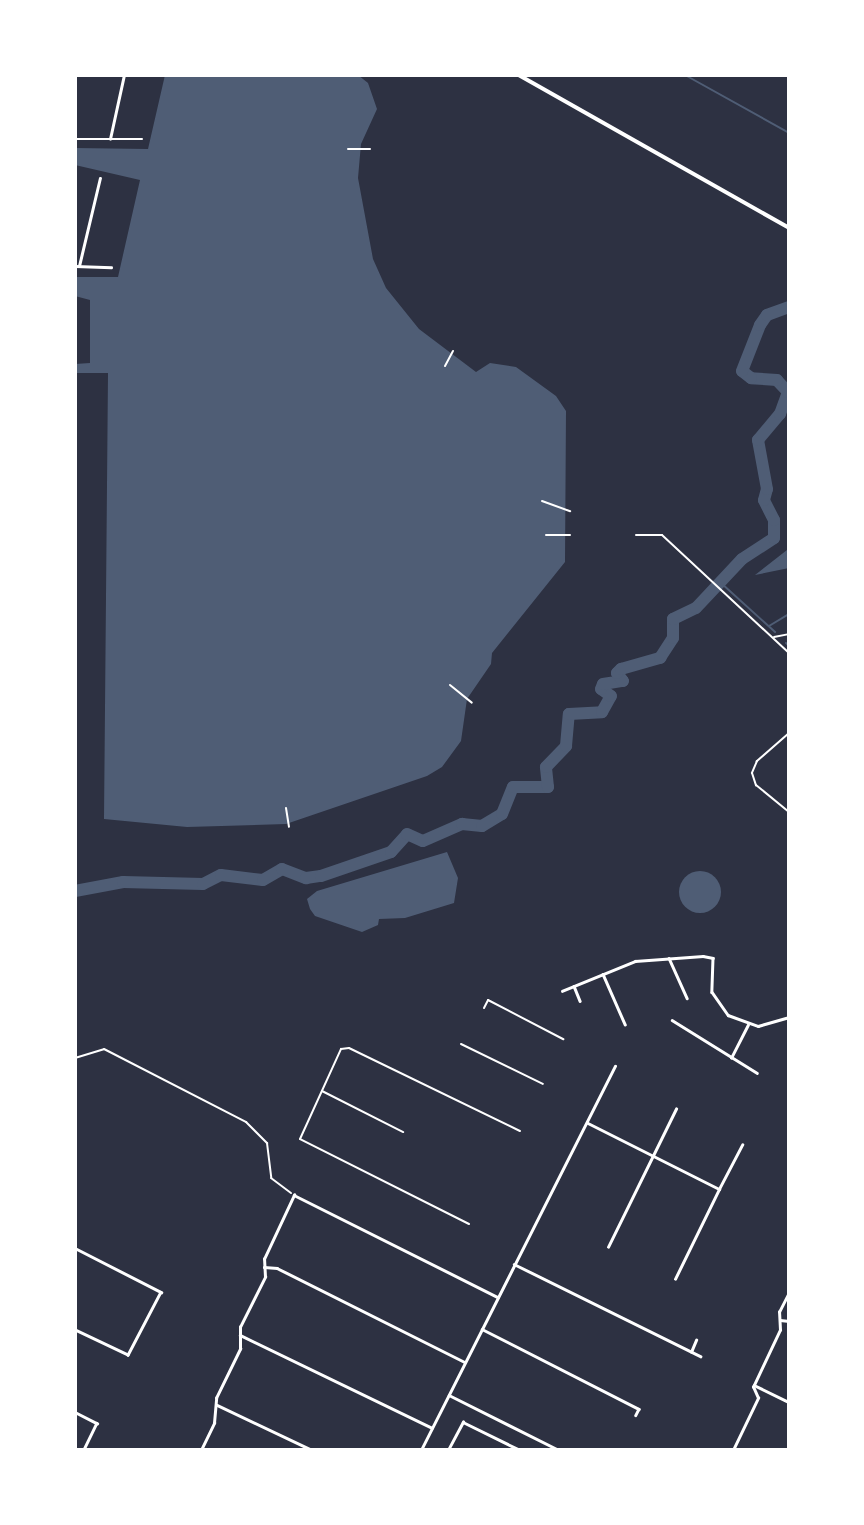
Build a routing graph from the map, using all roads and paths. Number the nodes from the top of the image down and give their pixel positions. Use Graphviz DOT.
graph roads {
  1 [pos="124,75"];
  2 [pos="519,75"];
  3 [pos="75,139"];
  4 [pos="110,139"];
  5 [pos="142,139"];
  6 [pos="348,149"];
  7 [pos="370,149"];
  8 [pos="100,178"];
  9 [pos="789,228"];
  10 [pos="77,266"];
  11 [pos="111,267"];
  12 [pos="453,351"];
  13 [pos="445,366"];
  14 [pos="542,501"];
  15 [pos="570,511"];
  16 [pos="546,534"];
  17 [pos="570,535"];
  18 [pos="636,535"];
  19 [pos="789,634"];
  20 [pos="773,638"];
  21 [pos="789,653"];
  22 [pos="450,685"];
  23 [pos="472,703"];
  24 [pos="789,733"];
  25 [pos="286,808"];
  26 [pos="789,812"];
  27 [pos="289,827"];
  28 [pos="670,958"];
  29 [pos="603,974"];
  30 [pos="574,986"];
  31 [pos="562,991"];
  32 [pos="687,999"];
  33 [pos="580,1001"];
  34 [pos="484,1008"];
  35 [pos="789,1017"];
  36 [pos="673,1020"];
  37 [pos="625,1024"];
  38 [pos="748,1025"];
  39 [pos="563,1039"];
  40 [pos="461,1044"];
  41 [pos="75,1058"];
  42 [pos="731,1058"];
  43 [pos="615,1066"];
  44 [pos="757,1073"];
  45 [pos="543,1084"];
  46 [pos="321,1090"];
  47 [pos="676,1109"];
  48 [pos="587,1123"];
  49 [pos="520,1131"];
  50 [pos="403,1132"];
  51 [pos="742,1145"];
  52 [pos="652,1155"];
  53 [pos="719,1189"];
  54 [pos="294,1195"];
  55 [pos="469,1224"];
  56 [pos="608,1247"];
  57 [pos="75,1248"];
  58 [pos="514,1264"];
  59 [pos="264,1267"];
  60 [pos="675,1279"];
  61 [pos="789,1292"];
  62 [pos="498,1297"];
  63 [pos="779,1320"];
  64 [pos="789,1321"];
  65 [pos="482,1329"];
  66 [pos="75,1330"];
  67 [pos="240,1335"];
  68 [pos="696,1340"];
  69 [pos="691,1352"];
  70 [pos="700,1356"];
  71 [pos="465,1363"];
  72 [pos="754,1385"];
  73 [pos="449,1395"];
  74 [pos="789,1402"];
  75 [pos="217,1405"];
  76 [pos="75,1412"];
  77 [pos="636,1416"];
  78 [pos="432,1428"];
  79 [pos="84,1450"];
  80 [pos="201,1450"];
  81 [pos="312,1450"];
  82 [pos="421,1450"];
  83 [pos="448,1450"];
  84 [pos="520,1450"];
  85 [pos="558,1450"];
  86 [pos="733,1450"];
  1 -- 4 [label="street"];
  2 -- 9 [label="street"];
  3 -- 4 [label="street"];
  4 -- 5 [label="street"];
  6 -- 7 [label="path"];
  8 -- 10 [label="street"];
  10 -- 11 [label="street"];
  12 -- 13 [label="path"];
  14 -- 15 [label="path"];
  16 -- 17 [label="path"];
  18 -- 20 [label="lane"];
  19 -- 20 [label="lane"];
  20 -- 21 [label="lane"];
  22 -- 23 [label="path"];
  24 -- 26 [label="lane"];
  25 -- 27 [label="path"];
  28 -- 29 [label="street"];
  28 -- 32 [label="street"];
  28 -- 38 [label="street"];
  29 -- 30 [label="street"];
  29 -- 37 [label="street"];
  30 -- 31 [label="street"];
  30 -- 33 [label="street"];
  34 -- 39 [label="lane"];
  35 -- 38 [label="street"];
  36 -- 42 [label="street"];
  38 -- 42 [label="street"];
  40 -- 45 [label="lane"];
  41 -- 54 [label="path"];
  42 -- 44 [label="street"];
  43 -- 48 [label="street"];
  46 -- 49 [label="lane"];
  46 -- 50 [label="lane"];
  46 -- 55 [label="lane"];
  47 -- 52 [label="street"];
  48 -- 52 [label="street"];
  48 -- 58 [label="street"];
  51 -- 53 [label="street"];
  52 -- 53 [label="street"];
  52 -- 56 [label="street"];
  53 -- 60 [label="street"];
  54 -- 59 [label="street"];
  54 -- 62 [label="street"];
  57 -- 66 [label="street"];
  58 -- 62 [label="street"];
  58 -- 69 [label="street"];
  59 -- 67 [label="street"];
  59 -- 71 [label="street"];
  61 -- 63 [label="street"];
  62 -- 65 [label="street"];
  63 -- 64 [label="street"];
  63 -- 72 [label="street"];
  65 -- 71 [label="street"];
  65 -- 77 [label="street"];
  67 -- 75 [label="street"];
  67 -- 78 [label="street"];
  68 -- 69 [label="street"];
  69 -- 70 [label="street"];
  71 -- 73 [label="street"];
  72 -- 74 [label="street"];
  72 -- 86 [label="street"];
  73 -- 78 [label="street"];
  73 -- 85 [label="street"];
  75 -- 80 [label="street"];
  75 -- 81 [label="street"];
  76 -- 79 [label="street"];
  78 -- 82 [label="street"];
  83 -- 84 [label="street"];
}
